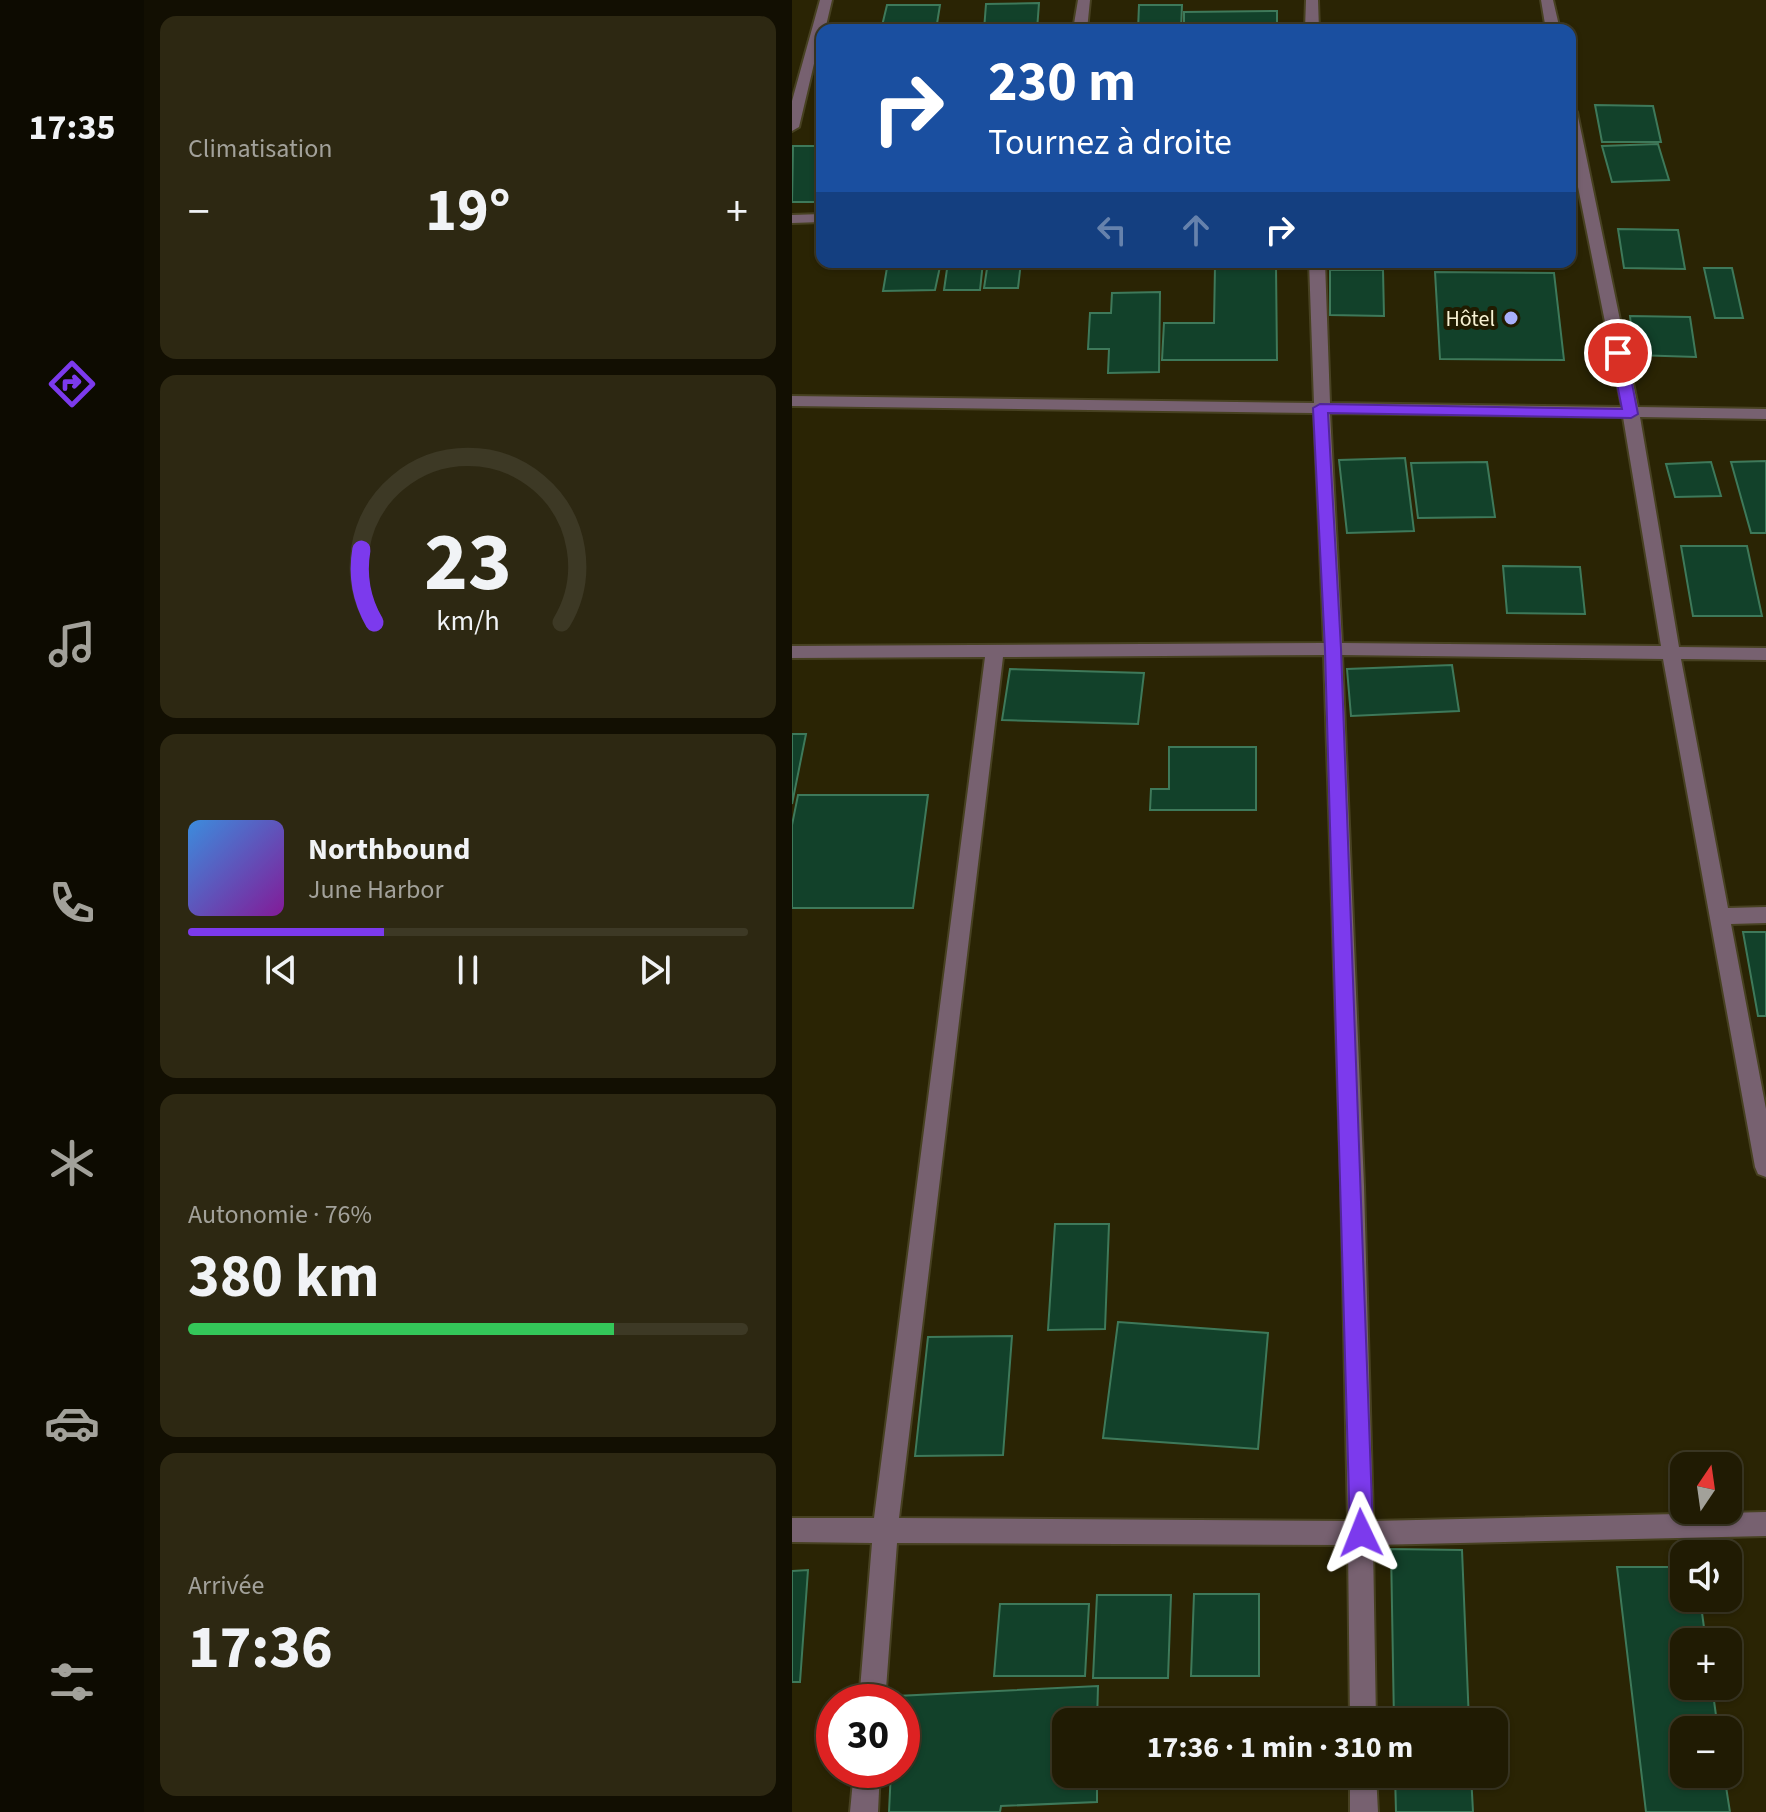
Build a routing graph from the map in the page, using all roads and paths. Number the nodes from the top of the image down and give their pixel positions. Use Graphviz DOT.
graph roads {
  1 [pos="826,0"];
  2 [pos="1084,0"];
  3 [pos="1312,0"];
  4 [pos="1547,0"];
  5 [pos="820,24"];
  6 [pos="1081,24"];
  7 [pos="1312,24"];
  8 [pos="1552,24"];
  9 [pos="816,37"];
  10 [pos="792,127"];
  11 [pos="1576,142"];
  12 [pos="816,218"];
  13 [pos="792,219"];
  14 [pos="1317,268"];
  15 [pos="792,401"];
  16 [pos="1320,408"];
  17 [pos="1631,414"];
  18 [pos="1766,414"];
  19 [pos="1333,649"];
  20 [pos="792,652"];
  21 [pos="995,652"];
  22 [pos="1766,654"];
  23 [pos="1671,655"];
  24 [pos="1766,915"];
  25 [pos="1722,916"];
  26 [pos="1766,1167"];
  27 [pos="1766,1524"];
  28 [pos="792,1530"];
  29 [pos="885,1531"];
  30 [pos="1361,1533"];
  31 [pos="873,1684"];
  32 [pos="1363,1708"];
  33 [pos="866,1788"];
  34 [pos="1363,1788"];
  35 [pos="864,1812"];
  36 [pos="1364,1812"];
  1 -- 5 [label="street"];
  2 -- 6 [label="street"];
  3 -- 7 [label="street"];
  4 -- 8 [label="street"];
  9 -- 10 [label="street"];
  11 -- 17 [label="street"];
  12 -- 13 [label="street"];
  14 -- 16 [label="street"];
  15 -- 16 [label="street"];
  16 -- 17 [label="street"];
  16 -- 19 [label="street"];
  17 -- 18 [label="street"];
  17 -- 23 [label="street"];
  19 -- 21 [label="street"];
  19 -- 23 [label="street"];
  19 -- 30 [label="street"];
  20 -- 21 [label="street"];
  21 -- 29 [label="street"];
  22 -- 23 [label="street"];
  23 -- 25 [label="street"];
  24 -- 25 [label="street"];
  25 -- 26 [label="street"];
  27 -- 30 [label="street"];
  28 -- 29 [label="street"];
  29 -- 30 [label="street"];
  29 -- 31 [label="street"];
  30 -- 32 [label="street"];
  33 -- 35 [label="street"];
  34 -- 36 [label="street"];
}
